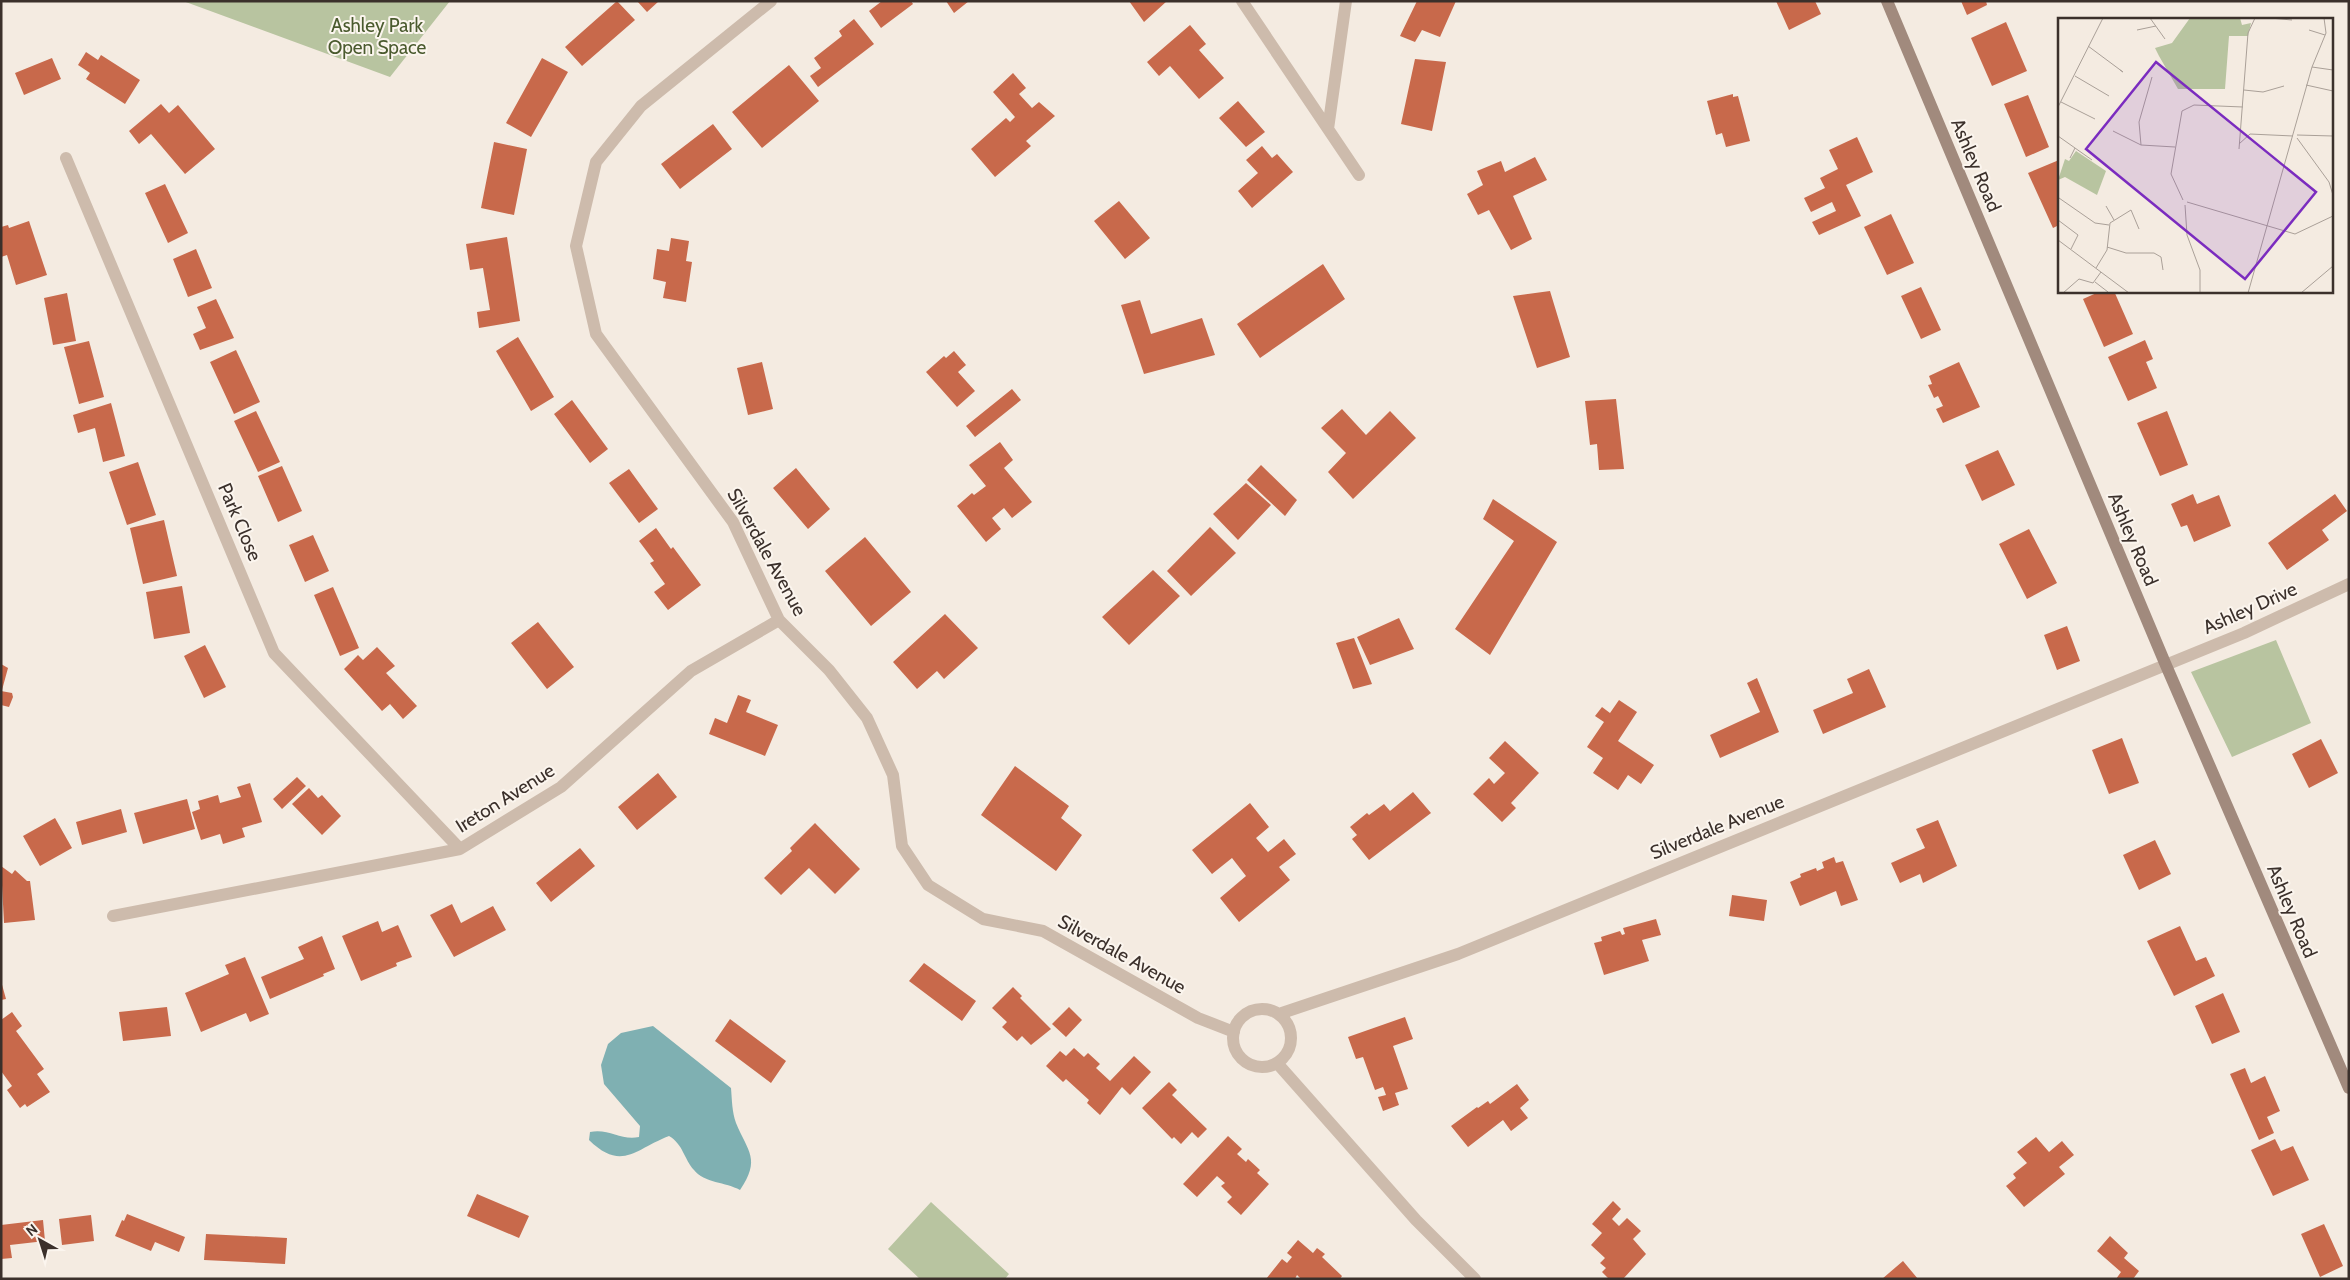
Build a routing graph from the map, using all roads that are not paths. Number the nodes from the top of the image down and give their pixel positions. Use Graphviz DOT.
graph roads {
  1 [pos="771,1"];
  2 [pos="1242,1"];
  3 [pos="1346,1"];
  4 [pos="1887,1"];
  5 [pos="1328,129"];
  6 [pos="66,158"];
  7 [pos="1359,175"];
  8 [pos="2349,584"];
  9 [pos="779,620"];
  10 [pos="2165,663"];
  11 [pos="460,849"];
  12 [pos="113,916"];
  13 [pos="1279,1014"];
  14 [pos="1234,1032"];
  15 [pos="1277,1063"];
  16 [pos="2349,1088"];
  17 [pos="1475,1279"];
  1 -- 9 [label="street, Silverdale Avenue"];
  2 -- 5 [label="street"];
  3 -- 5 [label="street"];
  4 -- 10 [label="main road, Ashley Road"];
  5 -- 7 [label="street"];
  6 -- 11 [label="street, Park Close"];
  8 -- 10 [label="street, Ashley Drive"];
  9 -- 11 [label="street, Ireton Avenue"];
  9 -- 14 [label="street, Silverdale Avenue"];
  10 -- 13 [label="street, Silverdale Avenue"];
  10 -- 16 [label="main road, Ashley Road"];
  11 -- 12 [label="street, Ireton Avenue"];
  13 -- 14 [label="street"];
  13 -- 15 [label="street"];
  14 -- 15 [label="street"];
  15 -- 17 [label="street"];
}
